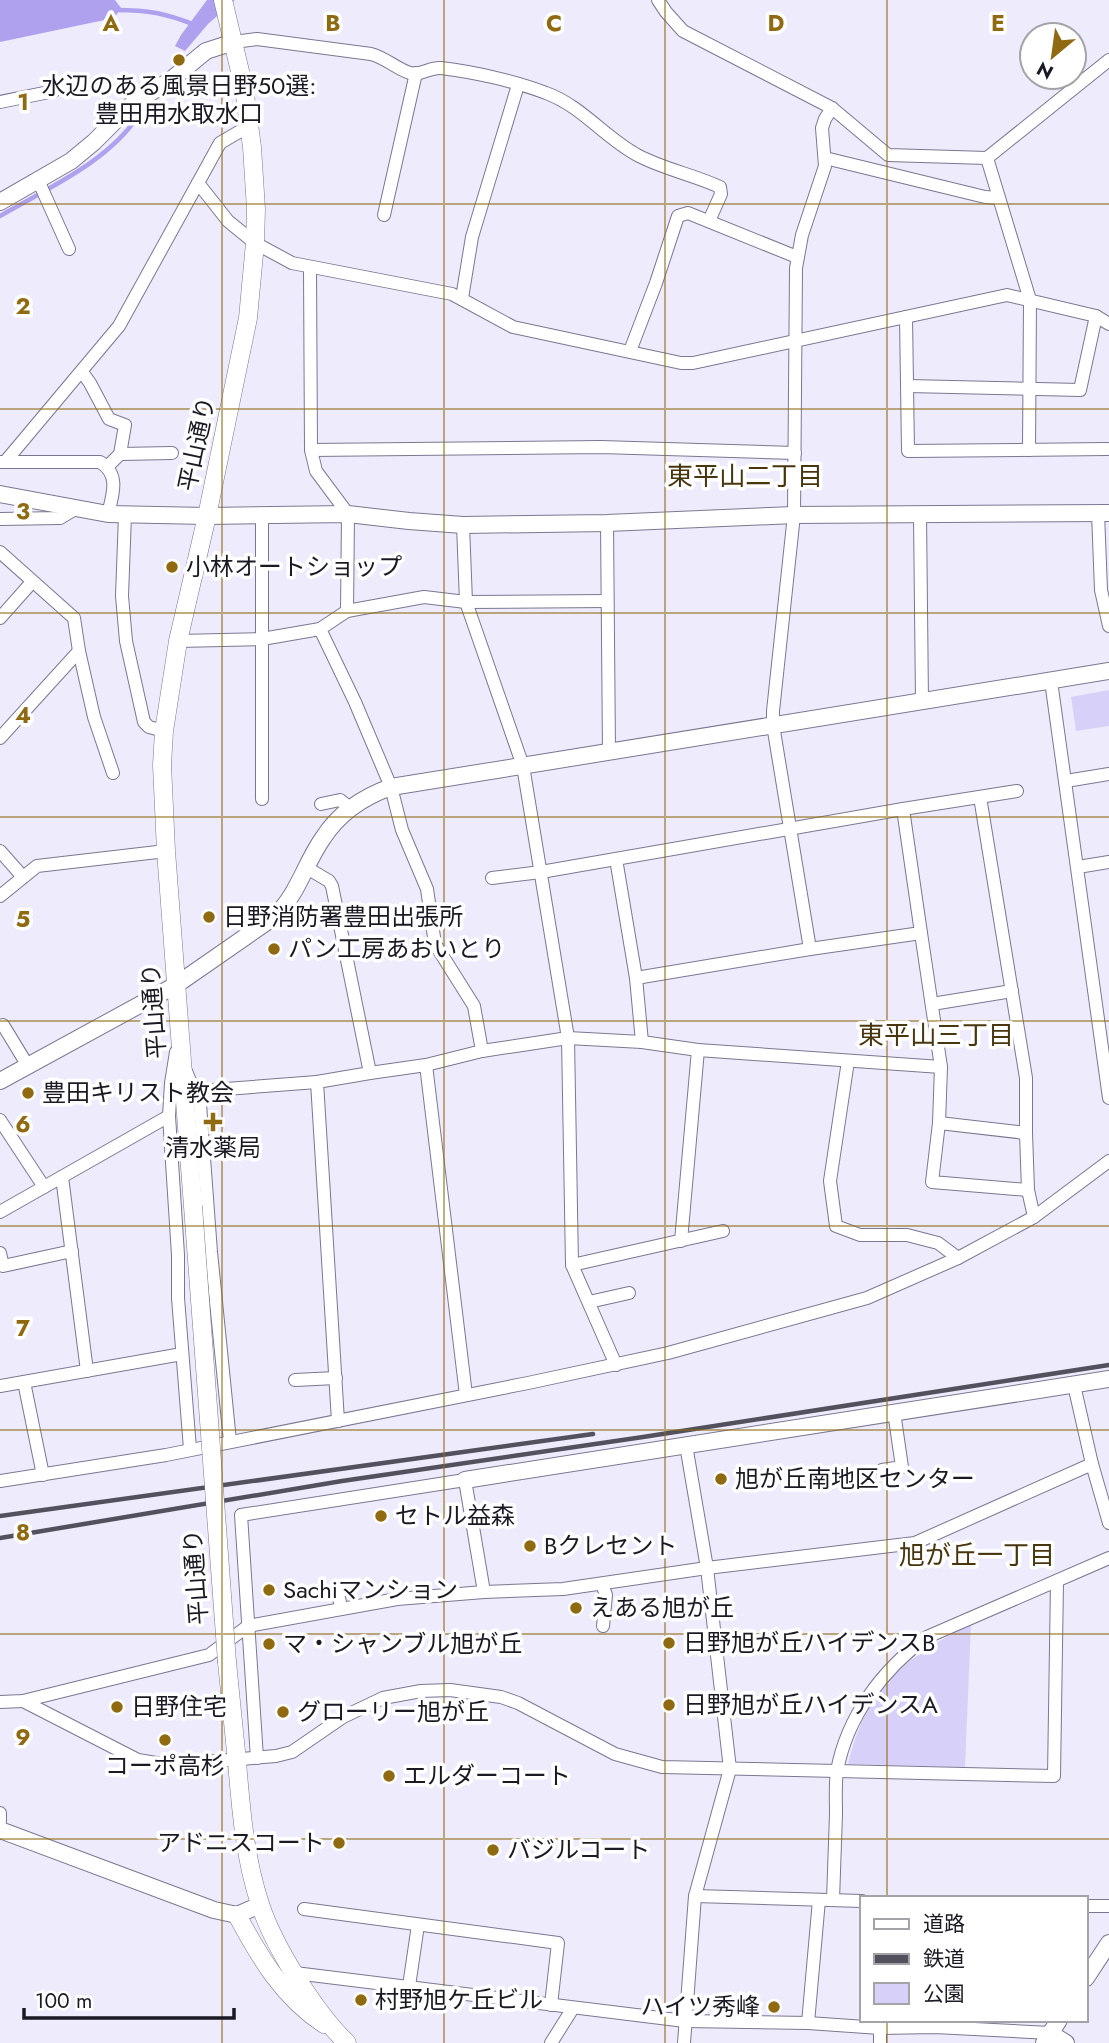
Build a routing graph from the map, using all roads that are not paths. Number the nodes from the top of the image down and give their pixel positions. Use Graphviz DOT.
graph roads {
  1 [pos="223,0"];
  2 [pos="658,0"];
  3 [pos="234,42"];
  4 [pos="1109,60"];
  5 [pos="416,73"];
  6 [pos="519,85"];
  7 [pos="54,91"];
  8 [pos="0,102"];
  9 [pos="832,108"];
  10 [pos="249,126"];
  11 [pos="825,158"];
  12 [pos="987,158"];
  13 [pos="198,183"];
  14 [pos="41,187"];
  15 [pos="998,198"];
  16 [pos="0,202"];
  17 [pos="384,215"];
  18 [pos="709,221"];
  19 [pos="255,243"];
  20 [pos="69,249"];
  21 [pos="797,257"];
  22 [pos="310,268"];
  23 [pos="462,298"];
  24 [pos="1030,300"];
  25 [pos="1096,316"];
  26 [pos="906,317"];
  27 [pos="1109,324"];
  28 [pos="795,342"];
  29 [pos="630,351"];
  30 [pos="82,372"];
  31 [pos="908,386"];
  32 [pos="1029,388"];
  33 [pos="1107,449"];
  34 [pos="311,450"];
  35 [pos="1029,450"];
  36 [pos="172,453"];
  37 [pos="795,453"];
  38 [pos="120,454"];
  39 [pos="3,462"];
  40 [pos="108,467"];
  41 [pos="0,494"];
  42 [pos="75,509"];
  43 [pos="1103,513"];
  44 [pos="348,514"];
  45 [pos="920,514"];
  46 [pos="117,515"];
  47 [pos="262,515"];
  48 [pos="794,515"];
  49 [pos="207,516"];
  50 [pos="0,519"];
  51 [pos="607,523"];
  52 [pos="463,525"];
  53 [pos="0,552"];
  54 [pos="32,582"];
  55 [pos="1105,590"];
  56 [pos="607,601"];
  57 [pos="466,602"];
  58 [pos="347,611"];
  59 [pos="0,618"];
  60 [pos="1109,626"];
  61 [pos="320,629"];
  62 [pos="262,639"];
  63 [pos="178,641"];
  64 [pos="79,652"];
  65 [pos="1109,671"];
  66 [pos="1051,681"];
  67 [pos="922,702"];
  68 [pos="773,725"];
  69 [pos="164,731"];
  70 [pos="0,738"];
  71 [pos="609,752"];
  72 [pos="523,766"];
  73 [pos="113,773"];
  74 [pos="1109,774"];
  75 [pos="1066,781"];
  76 [pos="391,787"];
  77 [pos="1017,791"];
  78 [pos="980,797"];
  79 [pos="261,799"];
  80 [pos="321,804"];
  81 [pos="351,808"];
  82 [pos="903,809"];
  83 [pos="790,830"];
  84 [pos="0,851"];
  85 [pos="166,851"];
  86 [pos="616,859"];
  87 [pos="1109,862"];
  88 [pos="1078,867"];
  89 [pos="307,869"];
  90 [pos="541,873"];
  91 [pos="23,877"];
  92 [pos="492,878"];
  93 [pos="0,896"];
  94 [pos="921,933"];
  95 [pos="810,949"];
  96 [pos="636,978"];
  97 [pos="176,985"];
  98 [pos="1012,990"];
  99 [pos="932,1004"];
  100 [pos="3,1024"];
  101 [pos="180,1034"];
  102 [pos="568,1038"];
  103 [pos="642,1042"];
  104 [pos="698,1050"];
  105 [pos="482,1051"];
  106 [pos="182,1061"];
  107 [pos="848,1061"];
  108 [pos="426,1065"];
  109 [pos="28,1066"];
  110 [pos="941,1068"];
  111 [pos="370,1073"];
  112 [pos="0,1081"];
  113 [pos="317,1082"];
  114 [pos="199,1091"];
  115 [pos="1109,1098"];
  116 [pos="169,1116"];
  117 [pos="0,1120"];
  118 [pos="939,1123"];
  119 [pos="1026,1133"];
  120 [pos="1109,1161"];
  121 [pos="62,1177"];
  122 [pos="44,1187"];
  123 [pos="1028,1190"];
  124 [pos="0,1212"];
  125 [pos="1034,1217"];
  126 [pos="723,1231"];
  127 [pos="681,1241"];
  128 [pos="72,1251"];
  129 [pos="211,1252"];
  130 [pos="0,1253"];
  131 [pos="178,1255"];
  132 [pos="958,1258"];
  133 [pos="572,1265"];
  134 [pos="629,1293"];
  135 [pos="589,1302"];
  136 [pos="182,1354"];
  137 [pos="616,1365"];
  138 [pos="87,1371"];
  139 [pos="336,1378"];
  140 [pos="1109,1379"];
  141 [pos="295,1380"];
  142 [pos="23,1382"];
  143 [pos="0,1385"];
  144 [pos="1074,1385"];
  145 [pos="466,1395"];
  146 [pos="894,1412"];
  147 [pos="338,1421"];
  148 [pos="230,1441"];
  149 [pos="686,1445"];
  150 [pos="190,1449"];
  151 [pos="1092,1464"];
  152 [pos="882,1470"];
  153 [pos="43,1475"];
  154 [pos="465,1480"];
  155 [pos="0,1481"];
  156 [pos="1109,1523"];
  157 [pos="1109,1558"];
  158 [pos="707,1568"];
  159 [pos="1058,1582"];
  160 [pos="603,1584"];
  161 [pos="338,1591"];
  162 [pos="484,1592"];
  163 [pos="341,1609"];
  164 [pos="247,1626"];
  165 [pos="603,1626"];
  166 [pos="23,1701"];
  167 [pos="0,1702"];
  168 [pos="257,1758"];
  169 [pos="237,1760"];
  170 [pos="730,1769"];
  171 [pos="837,1773"];
  172 [pos="0,1813"];
  173 [pos="0,1822"];
  174 [pos="0,1830"];
  175 [pos="695,1896"];
  176 [pos="819,1899"];
  177 [pos="833,1900"];
  178 [pos="860,1900"];
  179 [pos="260,1905"];
  180 [pos="1088,1906"];
  181 [pos="1109,1906"];
  182 [pos="304,1909"];
  183 [pos="237,1915"];
  184 [pos="418,1925"];
  185 [pos="1109,1943"];
  186 [pos="295,1973"];
  187 [pos="1088,1975"];
  188 [pos="409,1986"];
  189 [pos="551,2005"];
  190 [pos="573,2008"];
  191 [pos="685,2021"];
  192 [pos="808,2023"];
  193 [pos="936,2024"];
  194 [pos="880,2028"];
  195 [pos="1051,2032"];
  196 [pos="342,2037"];
  197 [pos="551,2043"];
  198 [pos="684,2043"];
  199 [pos="880,2043"];
  200 [pos="1066,2043"];
  1 -- 3 [label="main road, 平山通り"];
  2 -- 9 [label="street"];
  3 -- 5 [label="street"];
  3 -- 10 [label="main road, 平山通り"];
  3 -- 14 [label="street"];
  4 -- 12 [label="street"];
  5 -- 6 [label="street"];
  5 -- 17 [label="street"];
  6 -- 18 [label="street"];
  6 -- 23 [label="street"];
  7 -- 8 [label="street"];
  9 -- 11 [label="street"];
  9 -- 12 [label="street"];
  10 -- 13 [label="street"];
  10 -- 19 [label="main road, 平山通り"];
  11 -- 15 [label="street"];
  11 -- 21 [label="street"];
  12 -- 15 [label="street"];
  13 -- 19 [label="street"];
  13 -- 30 [label="street"];
  14 -- 16 [label="street"];
  14 -- 20 [label="street"];
  15 -- 24 [label="street"];
  18 -- 21 [label="street"];
  18 -- 29 [label="street"];
  19 -- 22 [label="street"];
  19 -- 49 [label="main road, 平山通り"];
  21 -- 28 [label="street"];
  22 -- 23 [label="street"];
  22 -- 34 [label="street"];
  23 -- 29 [label="street"];
  24 -- 25 [label="street"];
  24 -- 26 [label="street"];
  24 -- 32 [label="street"];
  25 -- 27 [label="street"];
  25 -- 32 [label="street"];
  26 -- 28 [label="street"];
  26 -- 31 [label="street"];
  28 -- 29 [label="street"];
  28 -- 37 [label="street"];
  30 -- 38 [label="street"];
  30 -- 39 [label="street"];
  31 -- 32 [label="street"];
  31 -- 35 [label="street"];
  32 -- 35 [label="street"];
  33 -- 35 [label="street"];
  34 -- 37 [label="street"];
  34 -- 44 [label="street"];
  36 -- 38 [label="street"];
  37 -- 48 [label="street"];
  38 -- 40 [label="street"];
  39 -- 40 [label="street"];
  40 -- 46 [label="street"];
  41 -- 42 [label="street"];
  42 -- 46 [label="street"];
  42 -- 50 [label="street"];
  43 -- 45 [label="street"];
  43 -- 55 [label="street"];
  44 -- 47 [label="street"];
  44 -- 52 [label="street"];
  44 -- 58 [label="street"];
  45 -- 48 [label="street"];
  45 -- 67 [label="street"];
  46 -- 49 [label="street"];
  46 -- 69 [label="street"];
  47 -- 49 [label="street"];
  47 -- 62 [label="street"];
  48 -- 51 [label="street"];
  48 -- 68 [label="street"];
  49 -- 63 [label="main road, 平山通り"];
  51 -- 52 [label="street"];
  51 -- 56 [label="street"];
  52 -- 57 [label="street"];
  53 -- 54 [label="street"];
  54 -- 59 [label="street"];
  54 -- 64 [label="street"];
  55 -- 60 [label="street"];
  56 -- 57 [label="street"];
  56 -- 71 [label="street"];
  57 -- 58 [label="street"];
  57 -- 72 [label="street"];
  58 -- 61 [label="street"];
  61 -- 62 [label="street"];
  61 -- 76 [label="street"];
  62 -- 63 [label="street"];
  62 -- 79 [label="street"];
  63 -- 69 [label="main road, 平山通り"];
  64 -- 70 [label="street"];
  64 -- 73 [label="street"];
  65 -- 66 [label="street"];
  66 -- 67 [label="street"];
  66 -- 75 [label="street"];
  67 -- 68 [label="street"];
  68 -- 71 [label="street"];
  68 -- 83 [label="street"];
  69 -- 85 [label="main road, 平山通り"];
  71 -- 72 [label="street"];
  72 -- 76 [label="street"];
  72 -- 90 [label="street"];
  74 -- 75 [label="street"];
  75 -- 88 [label="street"];
  76 -- 81 [label="street"];
  76 -- 105 [label="street"];
  77 -- 78 [label="street"];
  78 -- 82 [label="street"];
  78 -- 98 [label="street"];
  80 -- 81 [label="street"];
  81 -- 89 [label="street"];
  82 -- 83 [label="street"];
  82 -- 94 [label="street"];
  83 -- 86 [label="street"];
  83 -- 95 [label="street"];
  84 -- 91 [label="street"];
  85 -- 91 [label="street"];
  85 -- 97 [label="main road, 平山通り"];
  86 -- 90 [label="street"];
  86 -- 96 [label="street"];
  87 -- 88 [label="street"];
  88 -- 115 [label="street"];
  89 -- 97 [label="street"];
  89 -- 111 [label="street"];
  90 -- 92 [label="street"];
  90 -- 102 [label="street"];
  91 -- 93 [label="street"];
  94 -- 95 [label="street"];
  94 -- 99 [label="street"];
  95 -- 96 [label="street"];
  96 -- 103 [label="street"];
  97 -- 101 [label="main road, 平山通り"];
  97 -- 109 [label="street"];
  98 -- 99 [label="street"];
  98 -- 119 [label="street"];
  99 -- 110 [label="street"];
  100 -- 109 [label="street"];
  101 -- 106 [label="main road, 平山通り"];
  101 -- 116 [label="street"];
  102 -- 103 [label="street"];
  102 -- 105 [label="street"];
  102 -- 133 [label="street"];
  103 -- 104 [label="street"];
  104 -- 107 [label="street"];
  104 -- 127 [label="street"];
  105 -- 108 [label="street"];
  106 -- 114 [label="street"];
  106 -- 169 [label="main road, 平山通り, bridge"];
  107 -- 110 [label="street"];
  107 -- 132 [label="street"];
  108 -- 111 [label="street"];
  108 -- 145 [label="street"];
  109 -- 112 [label="street"];
  110 -- 118 [label="street"];
  111 -- 113 [label="street"];
  113 -- 114 [label="street"];
  113 -- 139 [label="street"];
  114 -- 129 [label="street"];
  116 -- 121 [label="street"];
  116 -- 131 [label="street"];
  117 -- 122 [label="street"];
  118 -- 119 [label="street"];
  118 -- 123 [label="street"];
  119 -- 123 [label="street"];
  120 -- 125 [label="street"];
  121 -- 122 [label="street"];
  121 -- 128 [label="street"];
  122 -- 124 [label="street"];
  123 -- 125 [label="street"];
  125 -- 132 [label="street"];
  126 -- 127 [label="street"];
  127 -- 133 [label="street"];
  128 -- 130 [label="street"];
  128 -- 138 [label="street"];
  129 -- 131 [label="street"];
  129 -- 148 [label="street"];
  131 -- 136 [label="street"];
  132 -- 137 [label="street"];
  133 -- 135 [label="street"];
  134 -- 135 [label="street"];
  135 -- 137 [label="street"];
  136 -- 138 [label="street"];
  136 -- 150 [label="street"];
  137 -- 145 [label="street"];
  138 -- 142 [label="street"];
  139 -- 141 [label="street"];
  139 -- 147 [label="street"];
  140 -- 144 [label="street"];
  142 -- 143 [label="street"];
  142 -- 153 [label="street"];
  144 -- 146 [label="street"];
  144 -- 151 [label="street"];
  145 -- 147 [label="street"];
  146 -- 149 [label="street"];
  146 -- 152 [label="street"];
  147 -- 148 [label="street"];
  148 -- 150 [label="street"];
  149 -- 154 [label="street"];
  149 -- 158 [label="street"];
  150 -- 153 [label="street"];
  151 -- 156 [label="street"];
  151 -- 158 [label="street"];
  153 -- 155 [label="street"];
  154 -- 162 [label="street"];
  154 -- 164 [label="street"];
  157 -- 159 [label="street"];
  158 -- 160 [label="street"];
  158 -- 170 [label="street"];
  159 -- 171 [label="street"];
  159 -- 171 [label="street"];
  160 -- 162 [label="street"];
  160 -- 165 [label="street"];
  161 -- 163 [label="street"];
  162 -- 163 [label="street"];
  163 -- 164 [label="street"];
  164 -- 166 [label="street"];
  164 -- 168 [label="street"];
  166 -- 167 [label="street"];
  166 -- 169 [label="street"];
  168 -- 169 [label="street"];
  168 -- 170 [label="street"];
  169 -- 179 [label="main road, 平山通り"];
  170 -- 171 [label="street"];
  170 -- 175 [label="street"];
  171 -- 177 [label="street"];
  172 -- 173 [label="street"];
  174 -- 183 [label="street"];
  175 -- 176 [label="street"];
  175 -- 191 [label="street"];
  176 -- 177 [label="street"];
  176 -- 192 [label="street"];
  177 -- 178 [label="street"];
  179 -- 183 [label="street"];
  179 -- 186 [label="main road, 平山通り"];
  180 -- 181 [label="street"];
  182 -- 184 [label="street"];
  183 -- 196 [label="main road"];
  184 -- 188 [label="street"];
  184 -- 189 [label="street"];
  185 -- 187 [label="street"];
  186 -- 188 [label="street"];
  186 -- 196 [label="main road, 平山通り"];
  188 -- 189 [label="street"];
  189 -- 190 [label="street"];
  190 -- 191 [label="street"];
  190 -- 197 [label="street"];
  191 -- 192 [label="street"];
  191 -- 198 [label="street"];
  192 -- 194 [label="street"];
  193 -- 194 [label="street"];
  193 -- 195 [label="street"];
  194 -- 199 [label="street"];
  195 -- 200 [label="street"];
}
